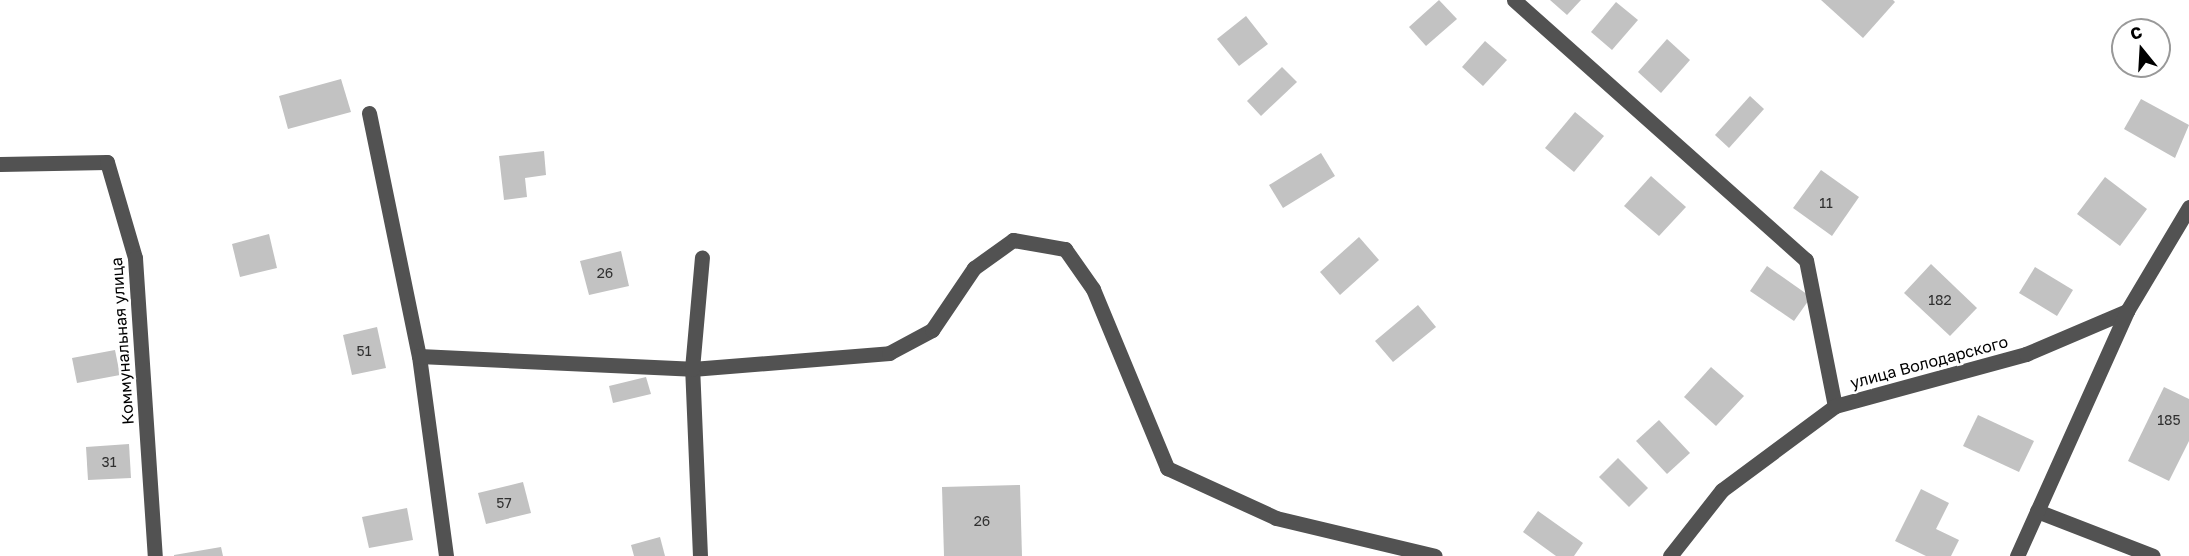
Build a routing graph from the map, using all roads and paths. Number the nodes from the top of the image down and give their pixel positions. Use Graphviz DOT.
graph roads {
  1 [pos="1514,0"];
  2 [pos="369,113"];
  3 [pos="0,164"];
  4 [pos="2189,207"];
  5 [pos="702,257"];
  6 [pos="2127,311"];
  7 [pos="419,356"];
  8 [pos="692,369"];
  9 [pos="1835,406"];
  10 [pos="2037,511"];
  11 [pos="155,556"];
  12 [pos="446,556"];
  13 [pos="700,556"];
  14 [pos="1435,556"];
  15 [pos="1670,556"];
  16 [pos="2017,556"];
  17 [pos="2153,556"];
  1 -- 9 [label="street"];
  2 -- 7 [label="street"];
  3 -- 11 [label="street, Коммунальная улица"];
  4 -- 6 [label="street"];
  5 -- 8 [label="street"];
  6 -- 9 [label="street, улица Володарского"];
  6 -- 10 [label="street"];
  7 -- 8 [label="street"];
  7 -- 12 [label="street"];
  8 -- 13 [label="street"];
  8 -- 14 [label="street"];
  9 -- 15 [label="street, улица Володарского"];
  10 -- 16 [label="street"];
  10 -- 17 [label="street"];
}
